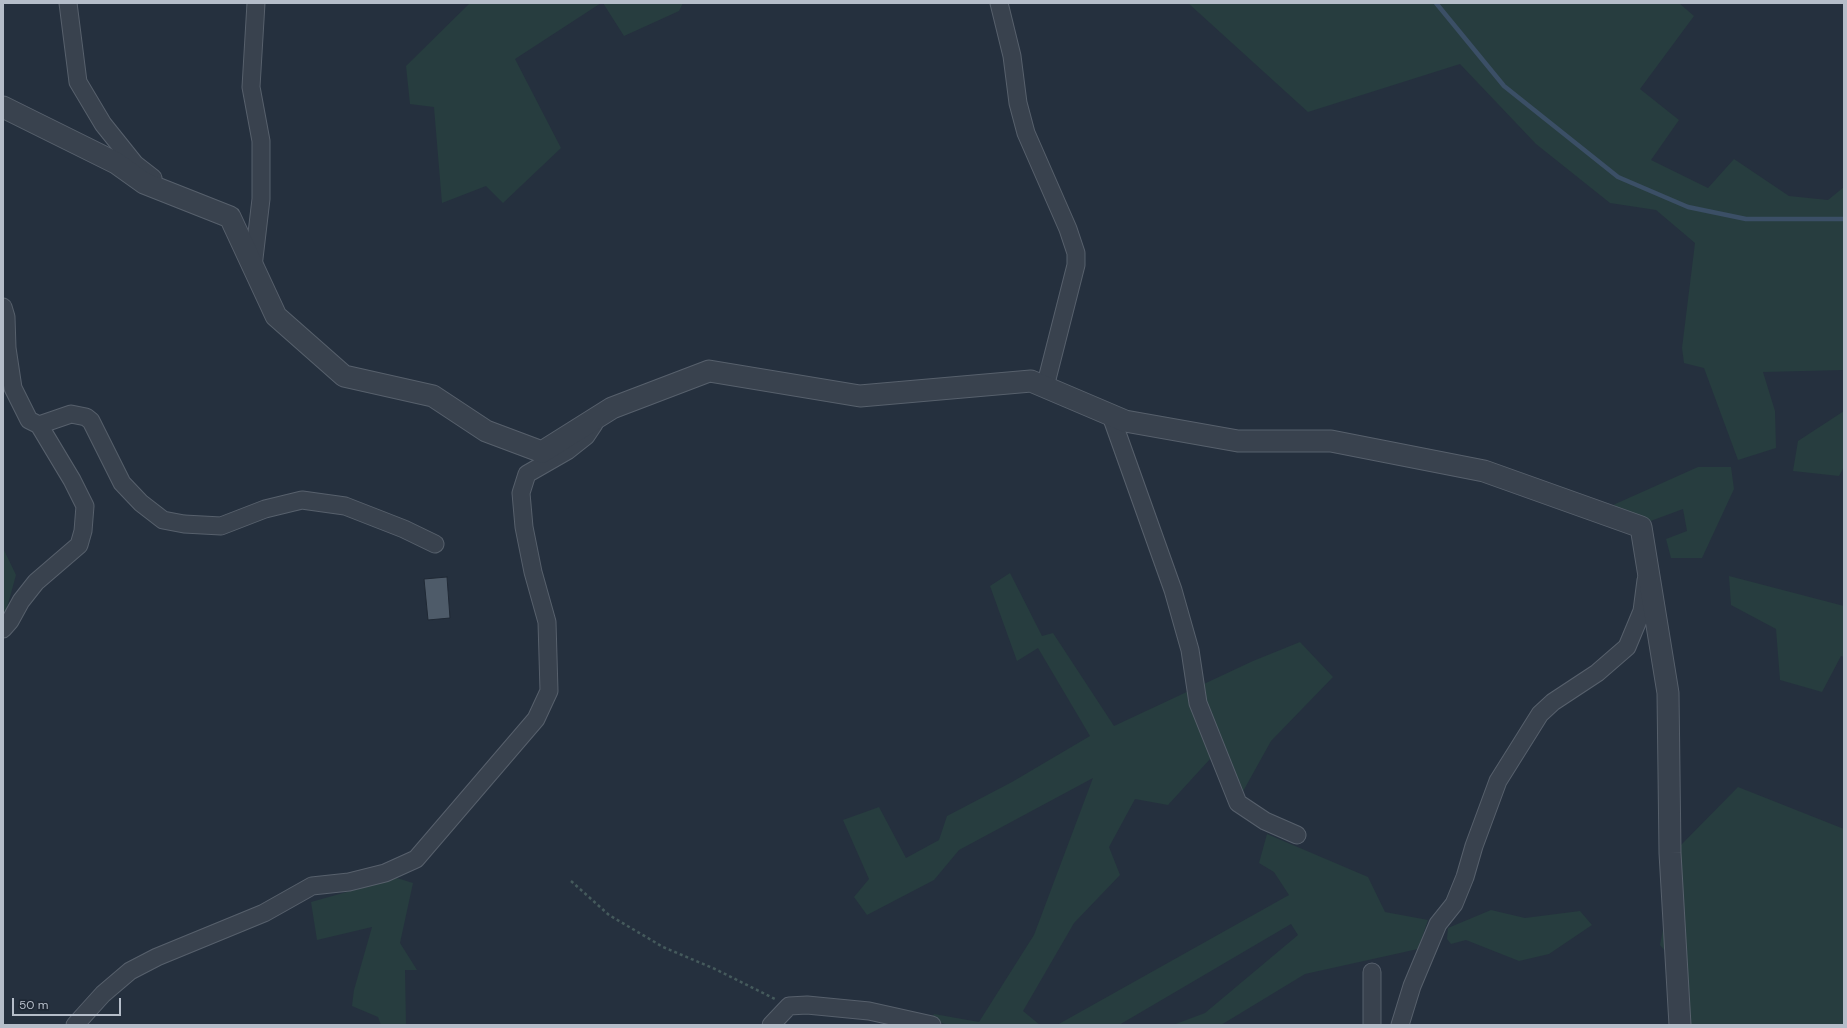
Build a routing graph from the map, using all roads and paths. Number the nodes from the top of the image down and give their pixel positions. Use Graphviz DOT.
graph roads {
  1 [pos="68,3"];
  2 [pos="256,3"];
  3 [pos="998,3"];
  4 [pos="3,107"];
  5 [pos="171,194"];
  6 [pos="253,267"];
  7 [pos="3,307"];
  8 [pos="1045,387"];
  9 [pos="601,415"];
  10 [pos="1111,416"];
  11 [pos="39,425"];
  12 [pos="435,544"];
  13 [pos="1648,564"];
  14 [pos="3,629"];
  15 [pos="1297,835"];
  16 [pos="571,881"];
  17 [pos="1372,972"];
  18 [pos="789,1006"];
  19 [pos="75,1025"];
  20 [pos="771,1025"];
  21 [pos="932,1025"];
  22 [pos="1372,1025"];
  23 [pos="1400,1025"];
  24 [pos="1680,1025"];
  1 -- 5 [label="street"];
  2 -- 6 [label="street"];
  3 -- 8 [label="street"];
  4 -- 5 [label="street"];
  5 -- 6 [label="street"];
  6 -- 9 [label="street"];
  7 -- 11 [label="street"];
  8 -- 9 [label="street"];
  8 -- 10 [label="street"];
  9 -- 19 [label="street"];
  10 -- 13 [label="street"];
  10 -- 15 [label="street"];
  11 -- 12 [label="street"];
  11 -- 14 [label="street"];
  13 -- 23 [label="street"];
  13 -- 24 [label="street"];
  16 -- 18 [label="path"];
  17 -- 22 [label="street"];
  18 -- 20 [label="street"];
  18 -- 21 [label="street"];
}
